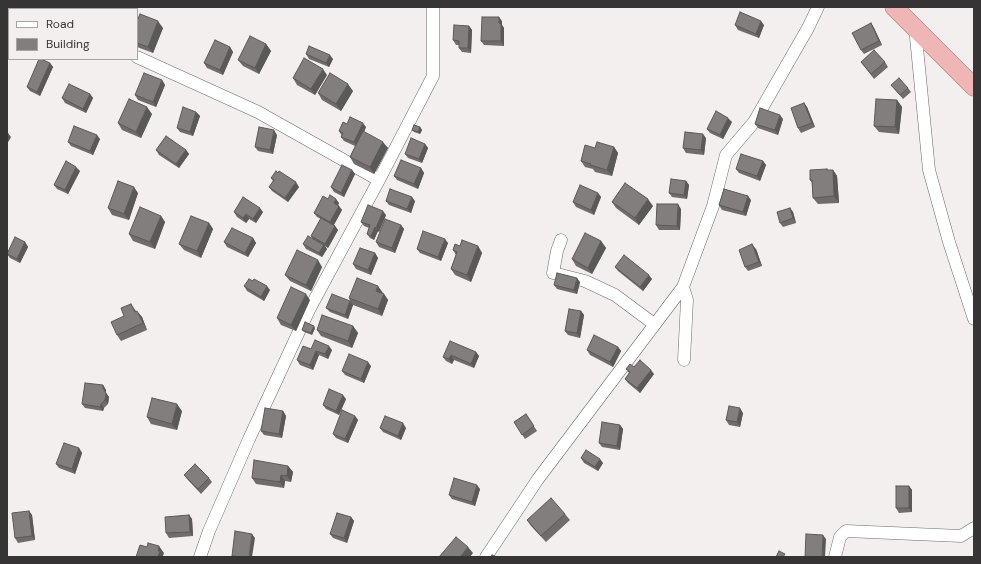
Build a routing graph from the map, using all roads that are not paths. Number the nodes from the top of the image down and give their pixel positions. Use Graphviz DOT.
graph roads {
  1 [pos="433,7"];
  2 [pos="818,7"];
  3 [pos="894,7"];
  4 [pos="915,26"];
  5 [pos="138,57"];
  6 [pos="974,87"];
  7 [pos="379,180"];
  8 [pos="561,240"];
  9 [pos="683,287"];
  10 [pos="974,319"];
  11 [pos="654,324"];
  12 [pos="684,360"];
  13 [pos="974,528"];
  14 [pos="200,557"];
  15 [pos="486,557"];
  16 [pos="835,557"];
  1 -- 7 [label="street"];
  2 -- 9 [label="street"];
  3 -- 4 [label="highway"];
  4 -- 6 [label="highway"];
  4 -- 10 [label="street"];
  5 -- 7 [label="street"];
  7 -- 14 [label="street"];
  8 -- 11 [label="street"];
  9 -- 11 [label="street"];
  9 -- 12 [label="street"];
  11 -- 15 [label="street"];
  13 -- 16 [label="street"];
}
